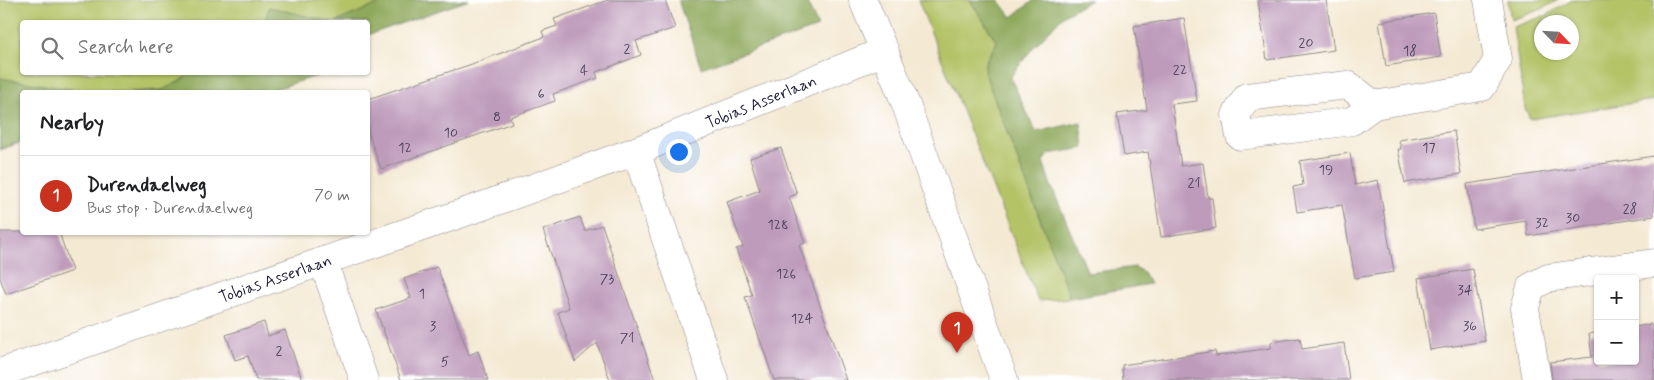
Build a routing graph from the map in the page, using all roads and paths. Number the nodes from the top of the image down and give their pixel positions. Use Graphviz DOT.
graph roads {
  1 [pos="863,0"];
  2 [pos="1488,0"];
  3 [pos="885,51"];
  4 [pos="1374,105"];
  5 [pos="636,152"];
  6 [pos="323,261"];
  7 [pos="1654,263"];
  8 [pos="0,373"];
  9 [pos="364,380"];
  10 [pos="714,380"];
  11 [pos="1004,380"];
  12 [pos="1537,380"];
  1 -- 3 [label="street"];
  2 -- 4 [label="street"];
  3 -- 5 [label="street, Tobias Asserlaan"];
  3 -- 11 [label="street"];
  5 -- 6 [label="street, Tobias Asserlaan"];
  5 -- 10 [label="street"];
  6 -- 8 [label="street, Tobias Asserlaan"];
  6 -- 9 [label="street"];
  7 -- 12 [label="street"];
}
